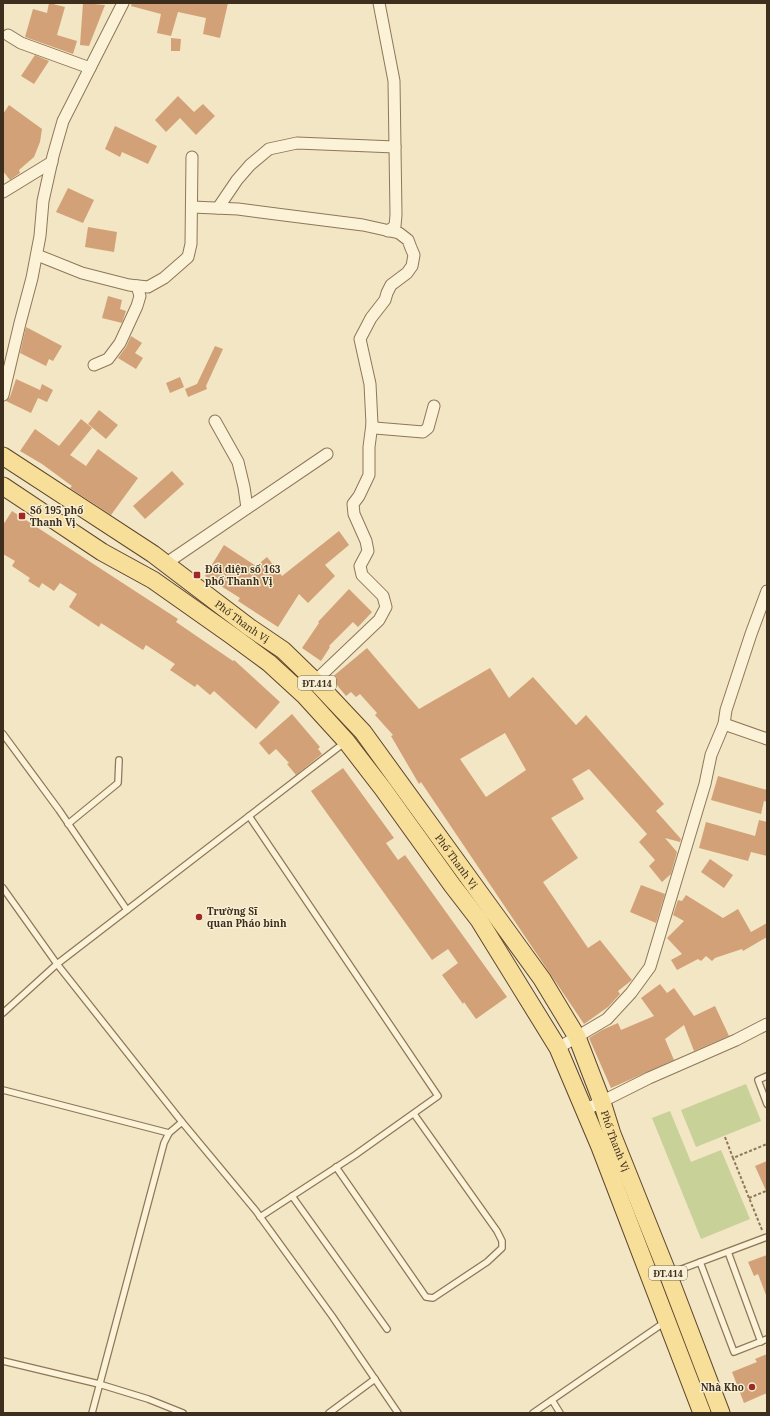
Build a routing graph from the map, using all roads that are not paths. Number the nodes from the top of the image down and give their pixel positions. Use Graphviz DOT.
graph roads {
  1 [pos="123,3"];
  2 [pos="379,3"];
  3 [pos="8,35"];
  4 [pos="90,68"];
  5 [pos="395,147"];
  6 [pos="192,157"];
  7 [pos="52,162"];
  8 [pos="3,192"];
  9 [pos="192,207"];
  10 [pos="218,208"];
  11 [pos="388,231"];
  12 [pos="37,255"];
  13 [pos="136,286"];
  14 [pos="94,366"];
  15 [pos="3,395"];
  16 [pos="434,406"];
  17 [pos="215,421"];
  18 [pos="372,424"];
  19 [pos="327,454"];
  20 [pos="3,456"];
  21 [pos="3,486"];
  22 [pos="247,508"];
  23 [pos="165,564"];
  24 [pos="767,591"];
  25 [pos="315,681"];
  26 [pos="724,724"];
  27 [pos="3,734"];
  28 [pos="767,739"];
  29 [pos="346,741"];
  30 [pos="119,760"];
  31 [pos="249,816"];
  32 [pos="68,824"];
  33 [pos="3,888"];
  34 [pos="127,910"];
  35 [pos="57,964"];
  36 [pos="3,1013"];
  37 [pos="767,1024"];
  38 [pos="577,1037"];
  39 [pos="558,1048"];
  40 [pos="767,1076"];
  41 [pos="3,1090"];
  42 [pos="602,1102"];
  43 [pos="767,1104"];
  44 [pos="585,1110"];
  45 [pos="414,1114"];
  46 [pos="182,1122"];
  47 [pos="169,1133"];
  48 [pos="336,1167"];
  49 [pos="292,1196"];
  50 [pos="260,1217"];
  51 [pos="766,1237"];
  52 [pos="728,1252"];
  53 [pos="700,1262"];
  54 [pos="668,1274"];
  55 [pos="651,1281"];
  56 [pos="666,1321"];
  57 [pos="387,1329"];
  58 [pos="764,1340"];
  59 [pos="3,1361"];
  60 [pos="374,1379"];
  61 [pos="99,1384"];
  62 [pos="552,1400"];
  63 [pos="92,1413"];
  64 [pos="183,1413"];
  65 [pos="329,1413"];
  66 [pos="398,1413"];
  67 [pos="534,1413"];
  68 [pos="560,1413"];
  69 [pos="702,1413"];
  70 [pos="721,1413"];
  1 -- 4 [label="street"];
  2 -- 5 [label="street"];
  3 -- 4 [label="street"];
  4 -- 7 [label="street"];
  5 -- 10 [label="street"];
  5 -- 11 [label="street"];
  6 -- 9 [label="street"];
  7 -- 8 [label="street"];
  7 -- 12 [label="street"];
  9 -- 10 [label="street"];
  9 -- 13 [label="street"];
  10 -- 11 [label="street"];
  11 -- 18 [label="street"];
  12 -- 13 [label="street"];
  12 -- 15 [label="street"];
  13 -- 14 [label="street"];
  16 -- 18 [label="street"];
  17 -- 22 [label="street"];
  18 -- 25 [label="street"];
  19 -- 22 [label="street"];
  20 -- 23 [label="main road, Phố Thanh Vị / ĐT.414"];
  21 -- 29 [label="main road, Phố Thanh Vị"];
  22 -- 23 [label="street"];
  23 -- 25 [label="main road, Phố Thanh Vị / ĐT.414"];
  24 -- 26 [label="street"];
  25 -- 38 [label="main road, Phố Thanh Vị / ĐT.414"];
  26 -- 28 [label="street"];
  26 -- 38 [label="street"];
  27 -- 32 [label="lane"];
  29 -- 31 [label="lane"];
  29 -- 39 [label="main road, Phố Thanh Vị"];
  30 -- 32 [label="lane"];
  31 -- 34 [label="lane"];
  31 -- 45 [label="lane"];
  32 -- 34 [label="lane"];
  33 -- 35 [label="lane"];
  34 -- 35 [label="lane"];
  35 -- 36 [label="lane"];
  35 -- 46 [label="lane"];
  37 -- 42 [label="street"];
  38 -- 39 [label="street"];
  38 -- 42 [label="main road, Phố Thanh Vị"];
  39 -- 44 [label="main road, Phố Thanh Vị"];
  40 -- 43 [label="lane"];
  41 -- 47 [label="lane"];
  42 -- 44 [label="street"];
  42 -- 54 [label="main road, Phố Thanh Vị / ĐT.414"];
  44 -- 55 [label="main road, Phố Thanh Vị"];
  45 -- 48 [label="lane"];
  45 -- 48 [label="lane"];
  46 -- 47 [label="lane"];
  46 -- 50 [label="lane"];
  47 -- 61 [label="lane"];
  48 -- 49 [label="lane"];
  49 -- 50 [label="lane"];
  49 -- 57 [label="lane"];
  50 -- 60 [label="lane"];
  51 -- 52 [label="lane"];
  52 -- 53 [label="lane"];
  52 -- 58 [label="lane"];
  53 -- 54 [label="lane"];
  53 -- 58 [label="lane"];
  54 -- 55 [label="main road"];
  54 -- 70 [label="main road, Phố Thanh Vị / ĐT.414"];
  55 -- 56 [label="main road, Phố Thanh Vị"];
  56 -- 62 [label="lane"];
  56 -- 69 [label="main road, Phố Thanh Vị"];
  59 -- 61 [label="lane"];
  60 -- 65 [label="lane"];
  60 -- 66 [label="lane"];
  61 -- 63 [label="lane"];
  61 -- 64 [label="lane"];
  62 -- 67 [label="lane"];
  62 -- 68 [label="lane"];
}
